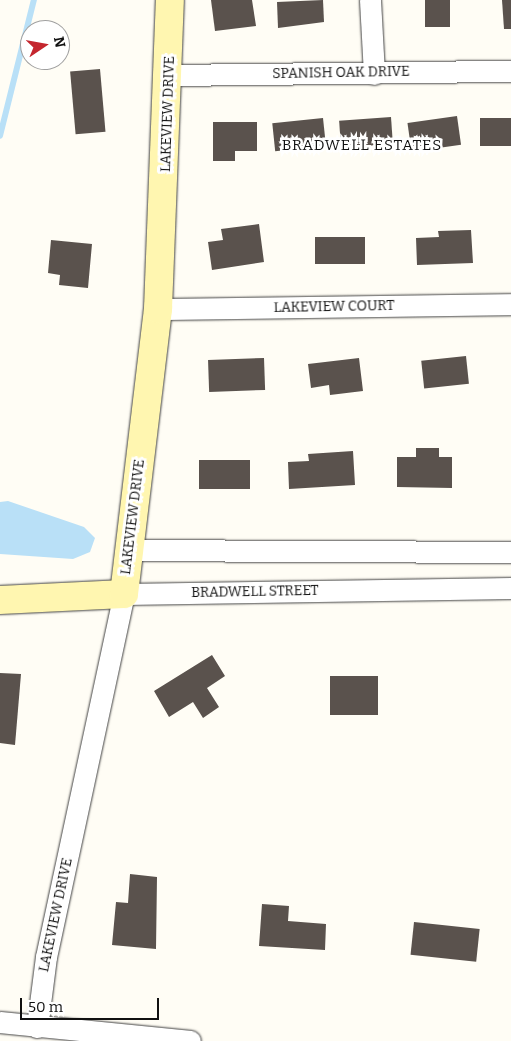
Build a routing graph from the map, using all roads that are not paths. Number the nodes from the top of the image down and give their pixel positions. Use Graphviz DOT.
graph roads {
  1 [pos="170,0"];
  2 [pos="370,0"];
  3 [pos="511,71"];
  4 [pos="170,74"];
  5 [pos="374,74"];
  6 [pos="511,304"];
  7 [pos="158,309"];
  8 [pos="128,550"];
  9 [pos="511,552"];
  10 [pos="511,588"];
  11 [pos="124,594"];
  12 [pos="0,600"];
  13 [pos="0,1022"];
  14 [pos="37,1027"];
  15 [pos="190,1041"];
  1 -- 4 [label="street, LAKEVIEW DRIVE"];
  2 -- 5 [label="street"];
  3 -- 5 [label="street, SPANISH OAK DRIVE"];
  4 -- 5 [label="street, SPANISH OAK DRIVE"];
  4 -- 7 [label="street, LAKEVIEW DRIVE"];
  6 -- 7 [label="street, LAKEVIEW COURT"];
  7 -- 8 [label="street, LAKEVIEW DRIVE"];
  8 -- 9 [label="street"];
  8 -- 11 [label="street, LAKEVIEW DRIVE"];
  10 -- 11 [label="street, BRADWELL STREET"];
  11 -- 12 [label="street, BRADWELL STREET"];
  11 -- 14 [label="street, LAKEVIEW DRIVE"];
  13 -- 14 [label="street"];
  14 -- 15 [label="street"];
}
